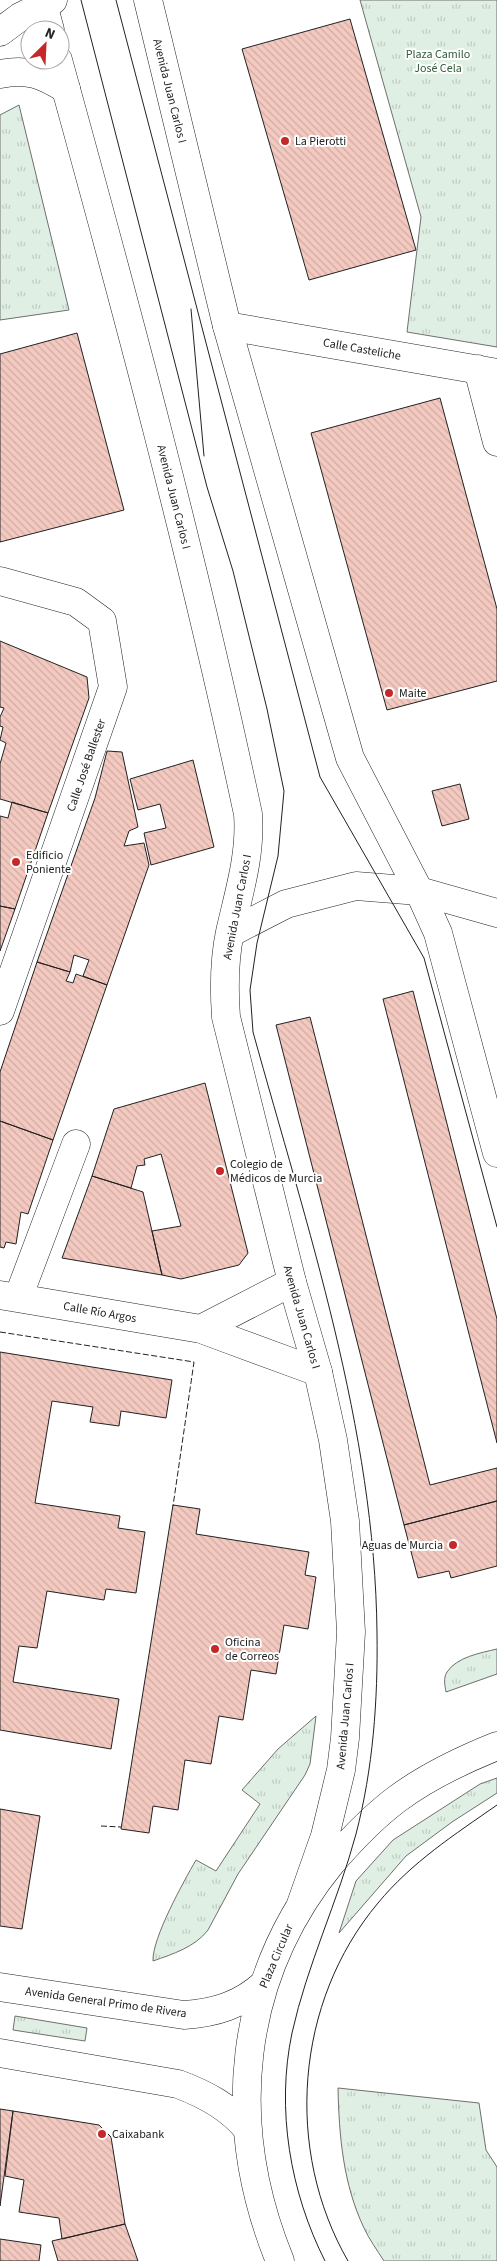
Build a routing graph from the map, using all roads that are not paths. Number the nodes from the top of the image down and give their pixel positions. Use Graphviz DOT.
graph roads {
  1 [pos="148,0"];
  2 [pos="47,9"];
  3 [pos="0,32"];
  4 [pos="61,70"];
  5 [pos="0,74"];
  6 [pos="66,89"];
  7 [pos="227,326"];
  8 [pos="487,371"];
  9 [pos="497,442"];
  10 [pos="0,581"];
  11 [pos="419,891"];
  12 [pos="497,914"];
  13 [pos="230,933"];
  14 [pos="0,1011"];
  15 [pos="76,1144"];
  16 [pos="497,1153"];
  17 [pos="292,1282"];
  18 [pos="9,1297"];
  19 [pos="201,1329"];
  20 [pos="318,1372"];
  21 [pos="497,1746"];
  22 [pos="300,1907"];
  23 [pos="264,1984"];
  24 [pos="0,1987"];
  25 [pos="0,2053"];
  26 [pos="248,2130"];
  27 [pos="280,2261"];
  1 -- 7 [label="main road, Avenida Juan Carlos I"];
  2 -- 3 [label="main road"];
  4 -- 6 [label="main road, Avenida Juan Carlos I"];
  5 -- 6 [label="main road"];
  6 -- 13 [label="main road, Avenida Juan Carlos I"];
  7 -- 8 [label="main road, Calle Casteliche"];
  7 -- 11 [label="main road, Avenida Juan Carlos I"];
  8 -- 9 [label="main road"];
  10 -- 14 [label="main road, Calle José Ballester"];
  11 -- 12 [label="main road"];
  11 -- 13 [label="main road"];
  11 -- 16 [label="main road, Avenida Juan Carlos I"];
  13 -- 17 [label="main road, Avenida Juan Carlos I"];
  15 -- 18 [label="main road"];
  17 -- 19 [label="main road"];
  17 -- 20 [label="main road, Avenida Juan Carlos I"];
  18 -- 19 [label="main road, Calle Río Argos"];
  19 -- 20 [label="main road, Calle Río Argos"];
  20 -- 22 [label="main road, Avenida Juan Carlos I"];
  21 -- 22 [label="main road, Plaza Circular"];
  22 -- 23 [label="main road, Plaza Circular"];
  23 -- 24 [label="main road, Avenida General Primo de Rivera"];
  23 -- 26 [label="main road, Plaza Circular"];
  25 -- 26 [label="main road"];
  26 -- 27 [label="main road, Plaza Circular"];
}
